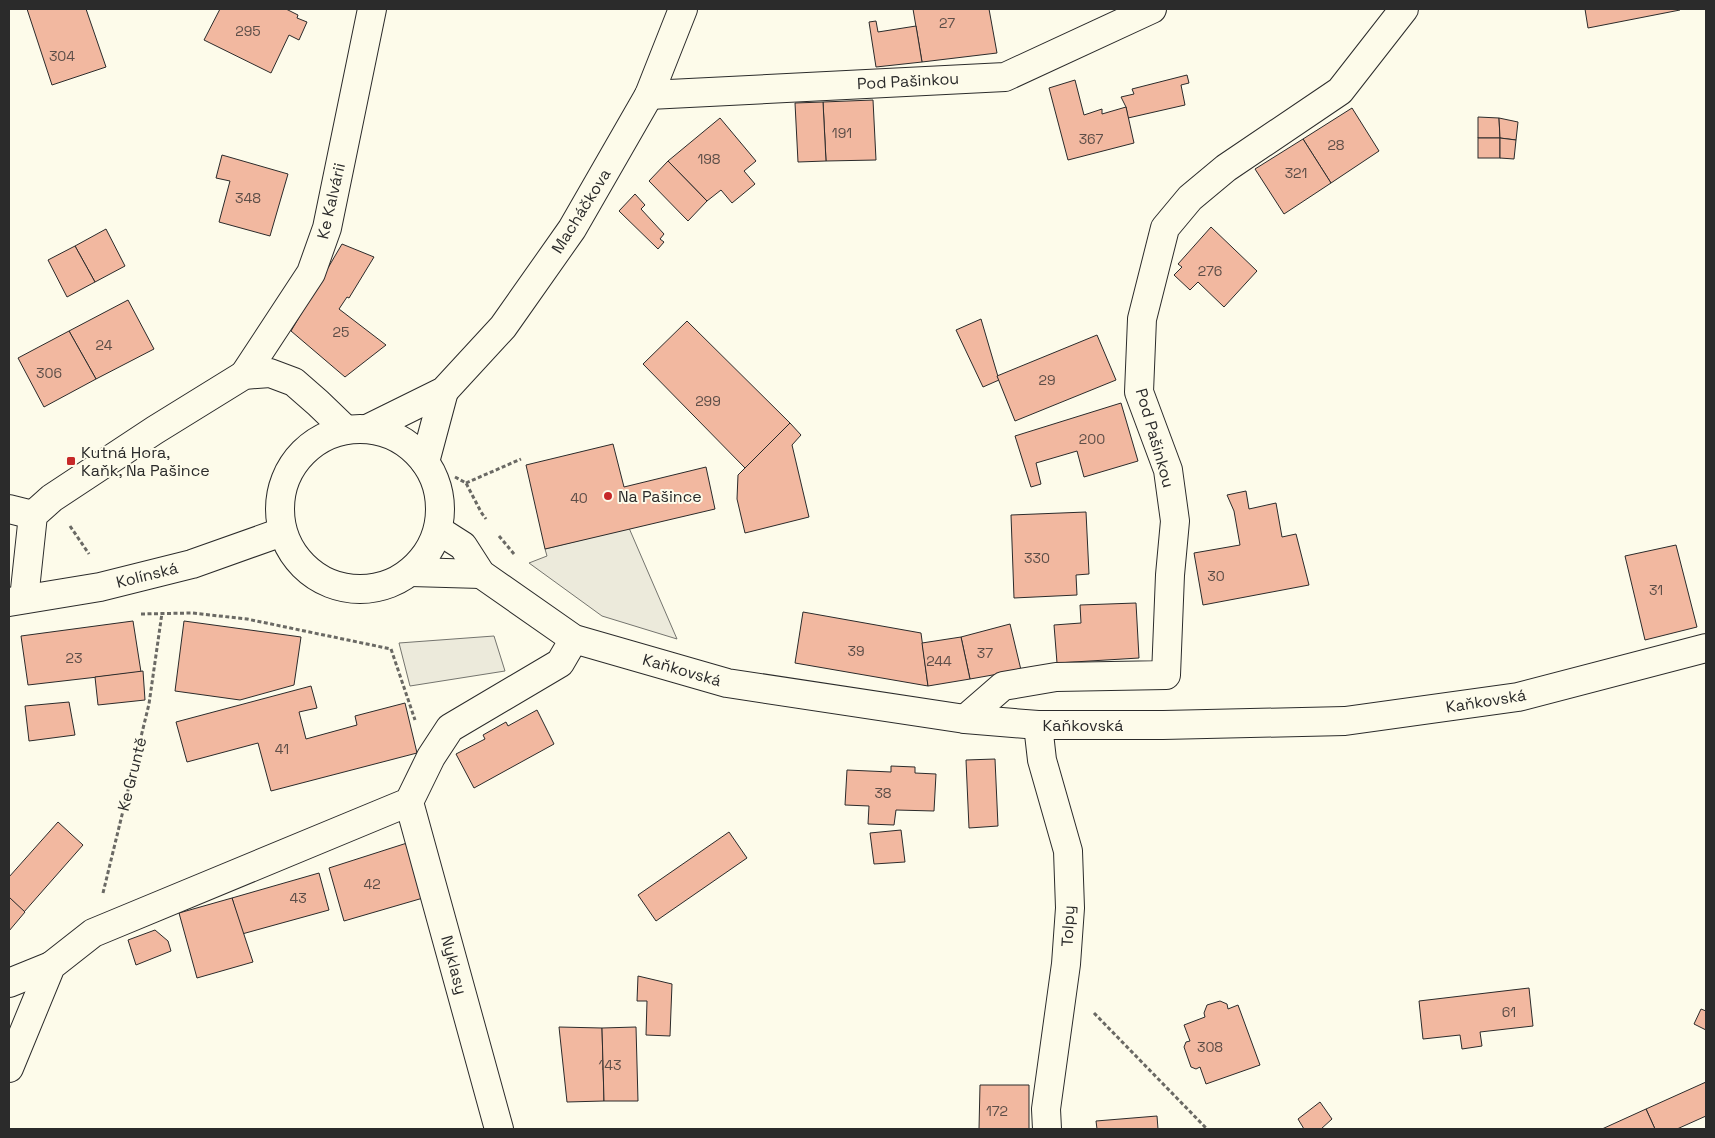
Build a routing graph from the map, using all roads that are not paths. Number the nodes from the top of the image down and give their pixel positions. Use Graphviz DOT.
graph roads {
  1 [pos="372,9"];
  2 [pos="683,9"];
  3 [pos="1152,9"];
  4 [pos="1404,9"];
  5 [pos="649,95"];
  6 [pos="244,375"];
  7 [pos="444,391"];
  8 [pos="356,429"];
  9 [pos="425,462"];
  10 [pos="31,508"];
  11 [pos="438,530"];
  12 [pos="282,532"];
  13 [pos="411,572"];
  14 [pos="481,574"];
  15 [pos="17,601"];
  16 [pos="574,639"];
  17 [pos="1706,648"];
  18 [pos="965,719"];
  19 [pos="1038,725"];
  20 [pos="409,802"];
  21 [pos="50,966"];
  22 [pos="9,983"];
  23 [pos="9,1068"];
  24 [pos="499,1129"];
  25 [pos="1047,1129"];
  1 -- 6 [label="street, Ke Kalvárii"];
  2 -- 5 [label="street, Macháčkova"];
  3 -- 5 [label="street, Pod Pašinkou"];
  4 -- 18 [label="street, Pod Pašinkou"];
  5 -- 7 [label="street, Macháčkova"];
  6 -- 8 [label="street"];
  6 -- 10 [label="street"];
  7 -- 8 [label="street"];
  7 -- 9 [label="street"];
  8 -- 9 [label="street"];
  8 -- 12 [label="street"];
  9 -- 11 [label="street"];
  10 -- 15 [label="street"];
  11 -- 13 [label="street"];
  11 -- 14 [label="street"];
  12 -- 13 [label="street"];
  12 -- 15 [label="street, Kolínská"];
  13 -- 14 [label="street"];
  14 -- 16 [label="street, Kaňkovská"];
  16 -- 18 [label="street, Kaňkovská"];
  16 -- 20 [label="street"];
  17 -- 19 [label="street, Kaňkovská"];
  18 -- 19 [label="street, Kaňkovská"];
  19 -- 25 [label="street, Tolpy"];
  20 -- 21 [label="street"];
  20 -- 24 [label="street, Nyklasy"];
  21 -- 22 [label="street"];
  21 -- 23 [label="street"];
}
